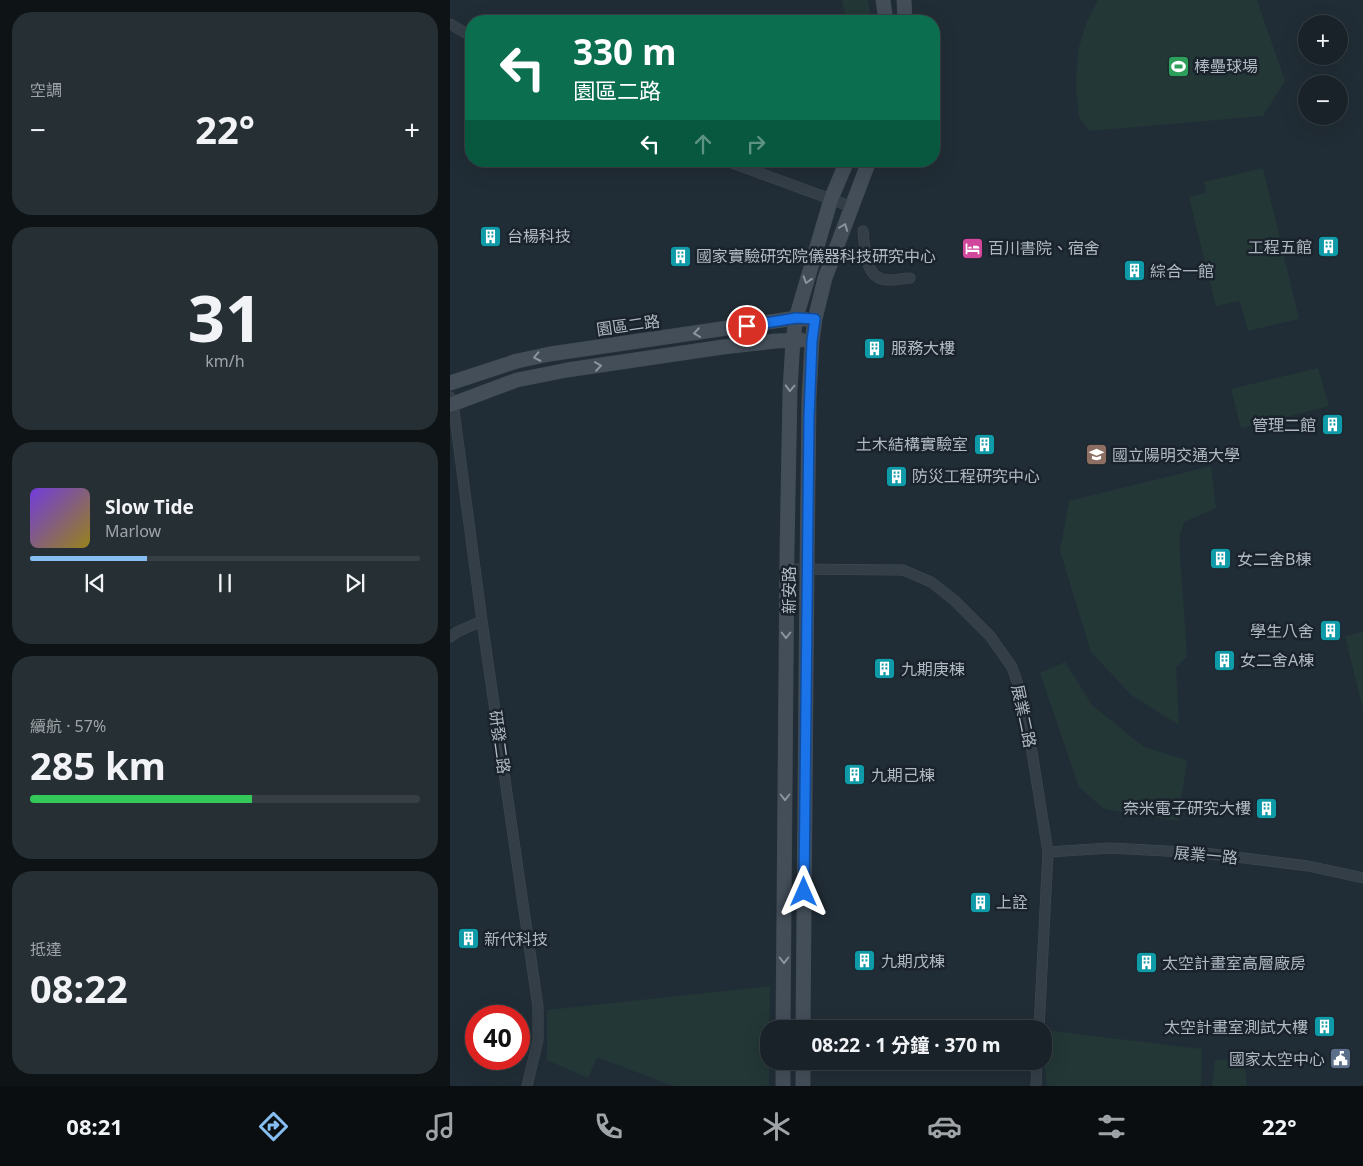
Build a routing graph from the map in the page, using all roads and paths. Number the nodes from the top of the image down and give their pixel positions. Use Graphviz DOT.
graph roads {
  1 [pos="883,0"];
  2 [pos="904,0"];
  3 [pos="885,15"];
  4 [pos="905,15"];
  5 [pos="450,24"];
  6 [pos="465,33"];
  7 [pos="743,167"];
  8 [pos="845,167"];
  9 [pos="867,167"];
  10 [pos="831,200"];
  11 [pos="852,207"];
  12 [pos="863,231"];
  13 [pos="910,278"];
  14 [pos="796,318"];
  15 [pos="815,319"];
  16 [pos="793,340"];
  17 [pos="812,341"];
  18 [pos="450,383"];
  19 [pos="451,402"];
  20 [pos="787,569"];
  21 [pos="807,569"];
  22 [pos="482,621"];
  23 [pos="450,638"];
  24 [pos="1048,852"];
  25 [pos="1363,878"];
  26 [pos="783,1020"];
  27 [pos="803,1020"];
  28 [pos="1039,1020"];
  29 [pos="783,1070"];
  30 [pos="803,1070"];
  31 [pos="1037,1070"];
  32 [pos="527,1086"];
  33 [pos="783,1086"];
  34 [pos="803,1086"];
  35 [pos="1036,1086"];
  1 -- 3 [label="street"];
  2 -- 4 [label="street"];
  5 -- 6 [label="street"];
  7 -- 10 [label="street"];
  8 -- 10 [label="street, 新安路"];
  9 -- 11 [label="street, 新安路"];
  10 -- 11 [label="street"];
  10 -- 14 [label="street, 新安路, one-way"];
  15 -- 11 [label="street, 新安路, one-way"];
  12 -- 13 [label="street"];
  14 -- 15 [label="street, 園區二路"];
  14 -- 16 [label="street, 新安路"];
  14 -- 18 [label="street, 園區二路, one-way"];
  15 -- 17 [label="street, 新安路"];
  16 -- 17 [label="street"];
  19 -- 16 [label="street, one-way"];
  16 -- 20 [label="street, 新安路, one-way"];
  17 -- 21 [label="street, 新安路"];
  19 -- 22 [label="street, 研發二路"];
  20 -- 21 [label="street, 展業二路"];
  20 -- 26 [label="street, 新安路, one-way"];
  21 -- 24 [label="street, 展業二路"];
  21 -- 27 [label="street, 新安路"];
  22 -- 23 [label="street"];
  22 -- 32 [label="street, 研發二路"];
  24 -- 25 [label="street, 展業一路"];
  24 -- 28 [label="street, 展業二路"];
  29 -- 33 [label="street"];
  30 -- 34 [label="street"];
  31 -- 35 [label="street"];
}
